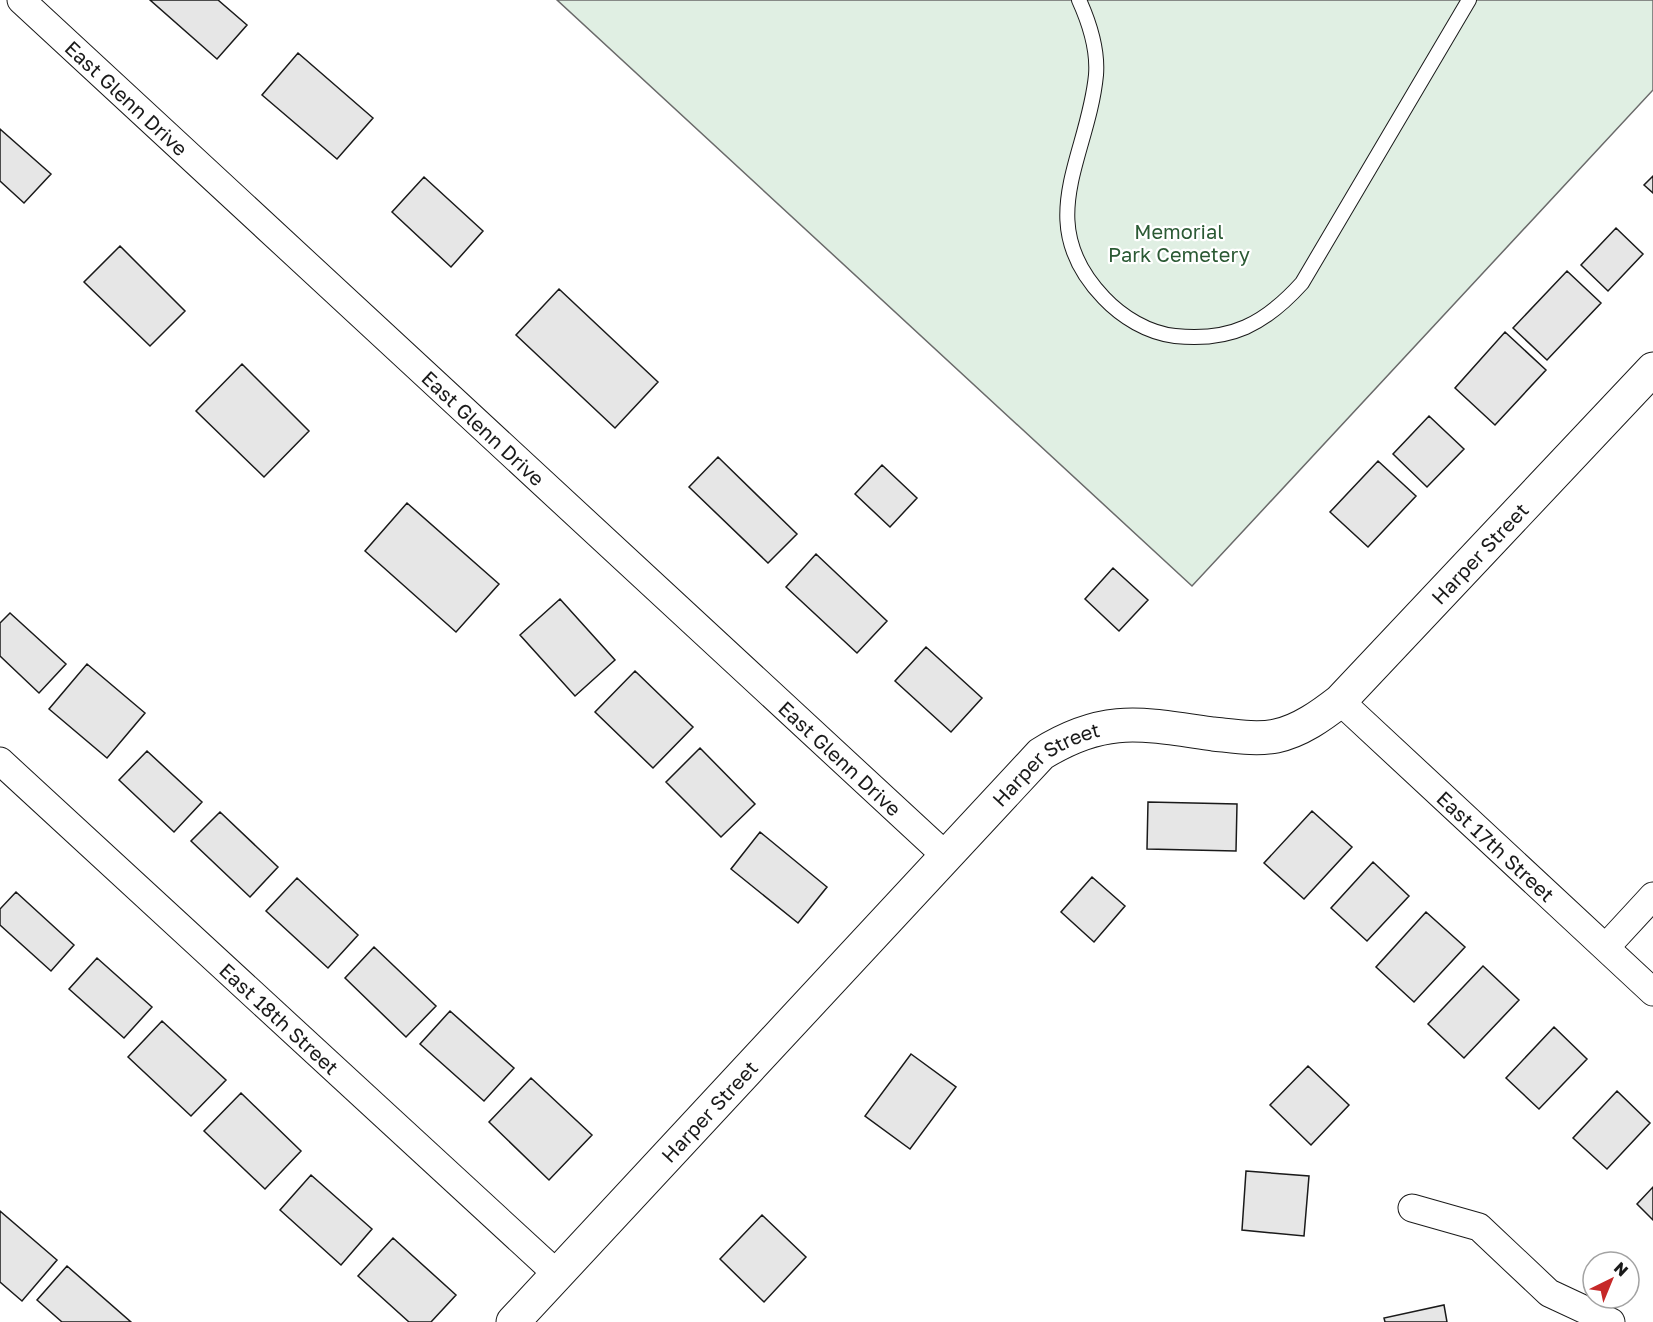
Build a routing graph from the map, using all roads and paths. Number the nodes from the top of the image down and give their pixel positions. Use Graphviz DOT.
graph roads {
  1 [pos="21,0"];
  2 [pos="1079,0"];
  3 [pos="1469,0"];
  4 [pos="1653,369"];
  5 [pos="1340,701"];
  6 [pos="0,761"];
  7 [pos="946,856"];
  8 [pos="1653,896"];
  9 [pos="1606,946"];
  10 [pos="1653,992"];
  11 [pos="1412,1208"];
  12 [pos="557,1274"];
  13 [pos="513,1322"];
  14 [pos="1611,1322"];
  1 -- 7 [label="street, East Glenn Drive"];
  2 -- 3 [label="lane"];
  4 -- 5 [label="street, Harper Street"];
  5 -- 7 [label="street, Harper Street"];
  5 -- 9 [label="street, East 17th Street"];
  6 -- 12 [label="street, East 18th Street"];
  7 -- 12 [label="street, Harper Street"];
  8 -- 9 [label="street"];
  9 -- 10 [label="street, East 17th Street"];
  11 -- 14 [label="street"];
  12 -- 13 [label="street, Harper Street"];
}
